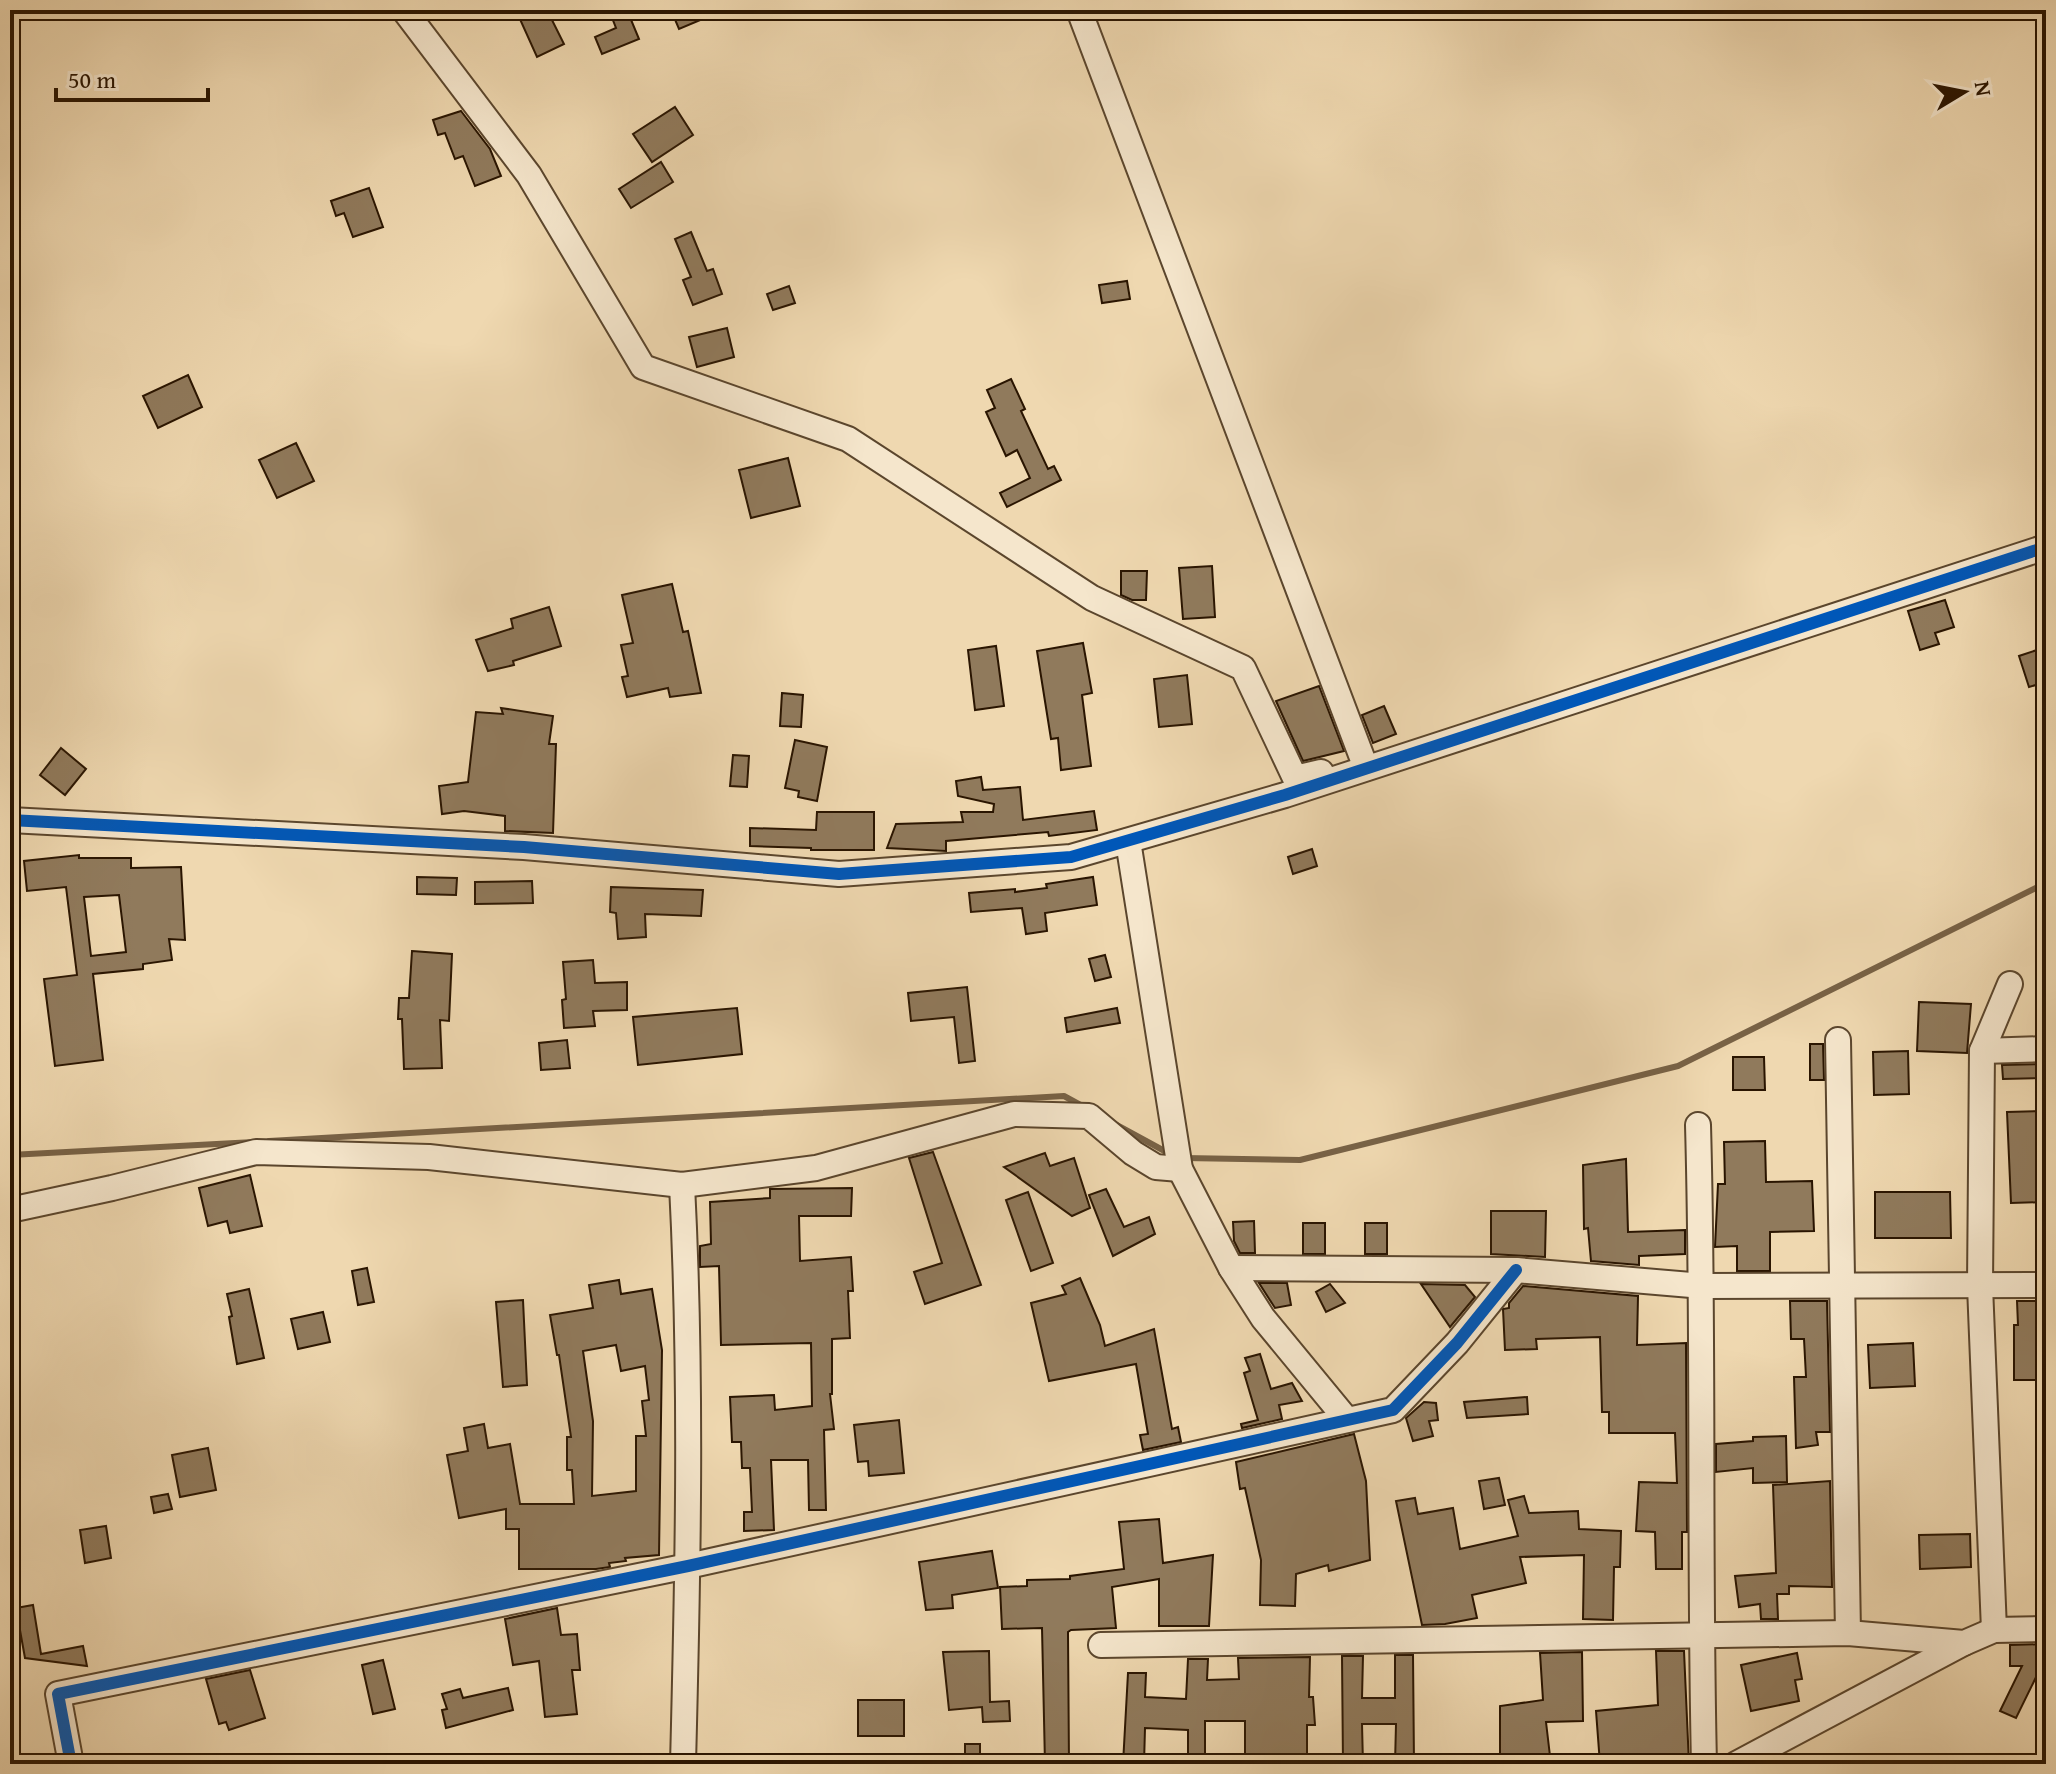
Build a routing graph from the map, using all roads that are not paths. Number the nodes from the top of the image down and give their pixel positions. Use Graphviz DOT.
graph roads {
  1 [pos="404,10"];
  2 [pos="1079,10"];
  3 [pos="2046,547"];
  4 [pos="1364,766"];
  5 [pos="10,820"];
  6 [pos="1128,841"];
  7 [pos="2010,984"];
  8 [pos="1838,1040"];
  9 [pos="2046,1049"];
  10 [pos="1982,1051"];
  11 [pos="1698,1125"];
  12 [pos="1180,1169"];
  13 [pos="682,1185"];
  14 [pos="10,1210"];
  15 [pos="1231,1268"];
  16 [pos="1516,1270"];
  17 [pos="1840,1285"];
  18 [pos="2046,1285"];
  19 [pos="1703,1286"];
  20 [pos="1980,1286"];
  21 [pos="1347,1420"];
  22 [pos="688,1566"];
  23 [pos="2046,1629"];
  24 [pos="1994,1630"];
  25 [pos="1848,1633"];
  26 [pos="1701,1634"];
  27 [pos="1964,1643"];
  28 [pos="1101,1645"];
  29 [pos="71,1764"];
  30 [pos="683,1764"];
  31 [pos="1704,1764"];
  32 [pos="1736,1764"];
  1 -- 4 [label="street"];
  2 -- 4 [label="street"];
  3 -- 4 [label="street"];
  4 -- 6 [label="street"];
  5 -- 6 [label="street"];
  6 -- 12 [label="street"];
  7 -- 10 [label="street"];
  8 -- 17 [label="street"];
  9 -- 10 [label="street"];
  10 -- 20 [label="street"];
  11 -- 19 [label="street"];
  12 -- 13 [label="street"];
  12 -- 15 [label="street"];
  13 -- 14 [label="street"];
  13 -- 22 [label="street"];
  15 -- 16 [label="street"];
  15 -- 21 [label="street"];
  16 -- 19 [label="street"];
  16 -- 21 [label="street"];
  17 -- 19 [label="street"];
  17 -- 20 [label="street"];
  17 -- 25 [label="street"];
  18 -- 20 [label="street"];
  19 -- 26 [label="street"];
  20 -- 24 [label="street"];
  21 -- 22 [label="street"];
  22 -- 29 [label="street"];
  22 -- 30 [label="street"];
  23 -- 24 [label="street"];
  24 -- 27 [label="street"];
  25 -- 26 [label="street"];
  25 -- 27 [label="street"];
  26 -- 28 [label="street"];
  26 -- 31 [label="street"];
  27 -- 32 [label="street"];
}
